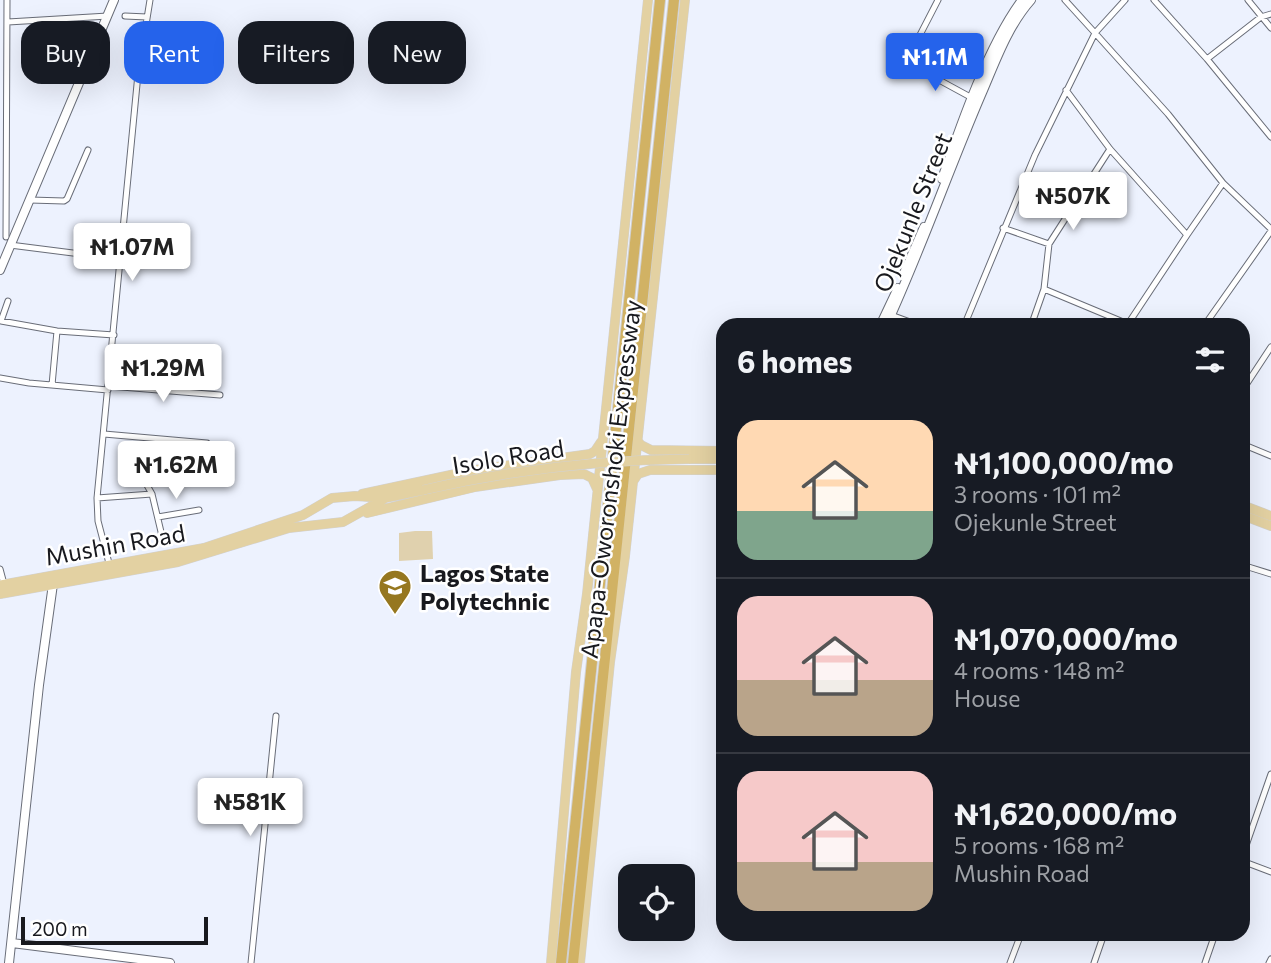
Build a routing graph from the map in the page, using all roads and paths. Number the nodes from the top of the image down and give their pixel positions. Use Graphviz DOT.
graph roads {
  1 [pos="7,0"];
  2 [pos="114,0"];
  3 [pos="150,0"];
  4 [pos="648,0"];
  5 [pos="660,0"];
  6 [pos="674,0"];
  7 [pos="685,0"];
  8 [pos="938,0"];
  9 [pos="1022,0"];
  10 [pos="1031,0"];
  11 [pos="1065,0"];
  12 [pos="1125,0"];
  13 [pos="1154,0"];
  14 [pos="1248,0"];
  15 [pos="1271,14"];
  16 [pos="108,16"];
  17 [pos="125,16"];
  18 [pos="147,17"];
  19 [pos="1261,17"];
  20 [pos="8,22"];
  21 [pos="1271,28"];
  22 [pos="1095,33"];
  23 [pos="1207,59"];
  24 [pos="1066,90"];
  25 [pos="975,100"];
  26 [pos="8,134"];
  27 [pos="0,135"];
  28 [pos="1271,136"];
  29 [pos="1110,149"];
  30 [pos="88,150"];
  31 [pos="1223,183"];
  32 [pos="30,200"];
  33 [pos="1003,228"];
  34 [pos="1271,230"];
  35 [pos="1187,235"];
  36 [pos="7,239"];
  37 [pos="1049,244"];
  38 [pos="120,259"];
  39 [pos="0,270"];
  40 [pos="1044,289"];
  41 [pos="8,301"];
  42 [pos="888,314"];
  43 [pos="885,318"];
  44 [pos="887,318"];
  45 [pos="899,318"];
  46 [pos="967,318"];
  47 [pos="1034,318"];
  48 [pos="1113,318"];
  49 [pos="1134,318"];
  50 [pos="1210,318"];
  51 [pos="57,331"];
  52 [pos="114,335"];
  53 [pos="1271,347"];
  54 [pos="0,378"];
  55 [pos="1250,379"];
  56 [pos="52,385"];
  57 [pos="109,388"];
  58 [pos="220,396"];
  59 [pos="104,434"];
  60 [pos="602,440"];
  61 [pos="636,440"];
  62 [pos="207,443"];
  63 [pos="1250,447"];
  64 [pos="716,451"];
  65 [pos="1271,456"];
  66 [pos="716,459"];
  67 [pos="716,470"];
  68 [pos="184,474"];
  69 [pos="633,482"];
  70 [pos="597,490"];
  71 [pos="152,494"];
  72 [pos="351,496"];
  73 [pos="97,498"];
  74 [pos="385,498"];
  75 [pos="316,507"];
  76 [pos="1250,508"];
  77 [pos="199,510"];
  78 [pos="356,516"];
  79 [pos="1271,516"];
  80 [pos="158,517"];
  81 [pos="1250,518"];
  82 [pos="324,525"];
  83 [pos="1271,526"];
  84 [pos="275,529"];
  85 [pos="162,536"];
  86 [pos="110,567"];
  87 [pos="1250,567"];
  88 [pos="0,569"];
  89 [pos="1271,574"];
  90 [pos="53,584"];
  91 [pos="2,585"];
  92 [pos="0,594"];
  93 [pos="276,716"];
  94 [pos="1271,774"];
  95 [pos="1250,836"];
  96 [pos="1250,863"];
  97 [pos="1271,872"];
  98 [pos="1018,941"];
  99 [pos="1102,941"];
  100 [pos="1213,941"];
  101 [pos="12,943"];
  102 [pos="9,963"];
  103 [pos="170,963"];
  104 [pos="251,963"];
  105 [pos="551,963"];
  106 [pos="561,963"];
  107 [pos="572,963"];
  108 [pos="580,963"];
  109 [pos="1010,963"];
  110 [pos="1094,963"];
  111 [pos="1205,963"];
  1 -- 20 [label="street"];
  2 -- 16 [label="street"];
  3 -- 18 [label="street"];
  4 -- 60 [label="main road, Apapa-Oworonshoki Expressway"];
  5 -- 106 [label="highway, Apapa-Oworonshoki Expressway"];
  6 -- 107 [label="highway, Apapa-Oworonshoki Expressway"];
  7 -- 61 [label="main road, Apapa-Oworonshoki Expressway"];
  8 -- 25 [label="street"];
  9 -- 25 [label="street, Ojekunle Street"];
  10 -- 25 [label="street, Ojekunle Street"];
  11 -- 22 [label="street"];
  12 -- 22 [label="street"];
  13 -- 23 [label="street"];
  14 -- 19 [label="street"];
  15 -- 19 [label="street"];
  16 -- 20 [label="street"];
  16 -- 32 [label="street"];
  17 -- 18 [label="street"];
  18 -- 38 [label="street"];
  19 -- 21 [label="street"];
  19 -- 23 [label="street"];
  20 -- 26 [label="street"];
  22 -- 24 [label="street"];
  22 -- 31 [label="street"];
  23 -- 28 [label="street"];
  24 -- 29 [label="street"];
  24 -- 33 [label="street"];
  25 -- 42 [label="street, Ojekunle Street"];
  26 -- 27 [label="street"];
  26 -- 36 [label="street"];
  29 -- 35 [label="street"];
  29 -- 37 [label="street"];
  30 -- 32 [label="street"];
  31 -- 34 [label="street"];
  31 -- 35 [label="street"];
  32 -- 36 [label="street"];
  33 -- 37 [label="street"];
  33 -- 46 [label="street"];
  34 -- 50 [label="street"];
  35 -- 49 [label="street"];
  36 -- 38 [label="street"];
  36 -- 39 [label="street"];
  37 -- 40 [label="street"];
  38 -- 52 [label="street"];
  40 -- 47 [label="street"];
  40 -- 48 [label="street"];
  41 -- 51 [label="street"];
  42 -- 43 [label="street, Ojekunle Street"];
  42 -- 44 [label="street, Ojekunle Street"];
  42 -- 45 [label="street"];
  51 -- 52 [label="street"];
  51 -- 56 [label="street"];
  52 -- 57 [label="street"];
  53 -- 55 [label="street"];
  54 -- 56 [label="street"];
  56 -- 57 [label="street"];
  57 -- 58 [label="street"];
  57 -- 59 [label="street"];
  59 -- 62 [label="street"];
  59 -- 73 [label="street"];
  60 -- 70 [label="main road, Apapa-Oworonshoki Expressway"];
  60 -- 72 [label="main road"];
  61 -- 64 [label="main road"];
  61 -- 69 [label="main road, Apapa-Oworonshoki Expressway"];
  63 -- 65 [label="street"];
  66 -- 74 [label="main road, Isolo Road, bridge"];
  67 -- 69 [label="main road"];
  68 -- 71 [label="street"];
  69 -- 108 [label="main road, Apapa-Oworonshoki Expressway"];
  70 -- 78 [label="main road"];
  70 -- 105 [label="main road, Apapa-Oworonshoki Expressway"];
  71 -- 73 [label="street"];
  71 -- 80 [label="street"];
  72 -- 74 [label="main road"];
  72 -- 75 [label="main road"];
  72 -- 78 [label="main road"];
  73 -- 86 [label="street"];
  74 -- 78 [label="main road"];
  75 -- 82 [label="main road"];
  75 -- 84 [label="main road"];
  76 -- 79 [label="main road"];
  77 -- 80 [label="street"];
  78 -- 82 [label="main road"];
  80 -- 85 [label="street"];
  81 -- 83 [label="main road"];
  82 -- 84 [label="main road"];
  84 -- 86 [label="main road, Mushin Road"];
  84 -- 90 [label="main road, Mushin Road"];
  86 -- 91 [label="main road, Mushin Road"];
  87 -- 89 [label="street"];
  88 -- 91 [label="street"];
  90 -- 92 [label="main road, Mushin Road"];
  90 -- 101 [label="street"];
  93 -- 104 [label="street"];
  94 -- 95 [label="street"];
  96 -- 97 [label="street"];
  98 -- 109 [label="street"];
  99 -- 110 [label="street"];
  100 -- 111 [label="street"];
  101 -- 102 [label="street"];
  101 -- 103 [label="street"];
}
